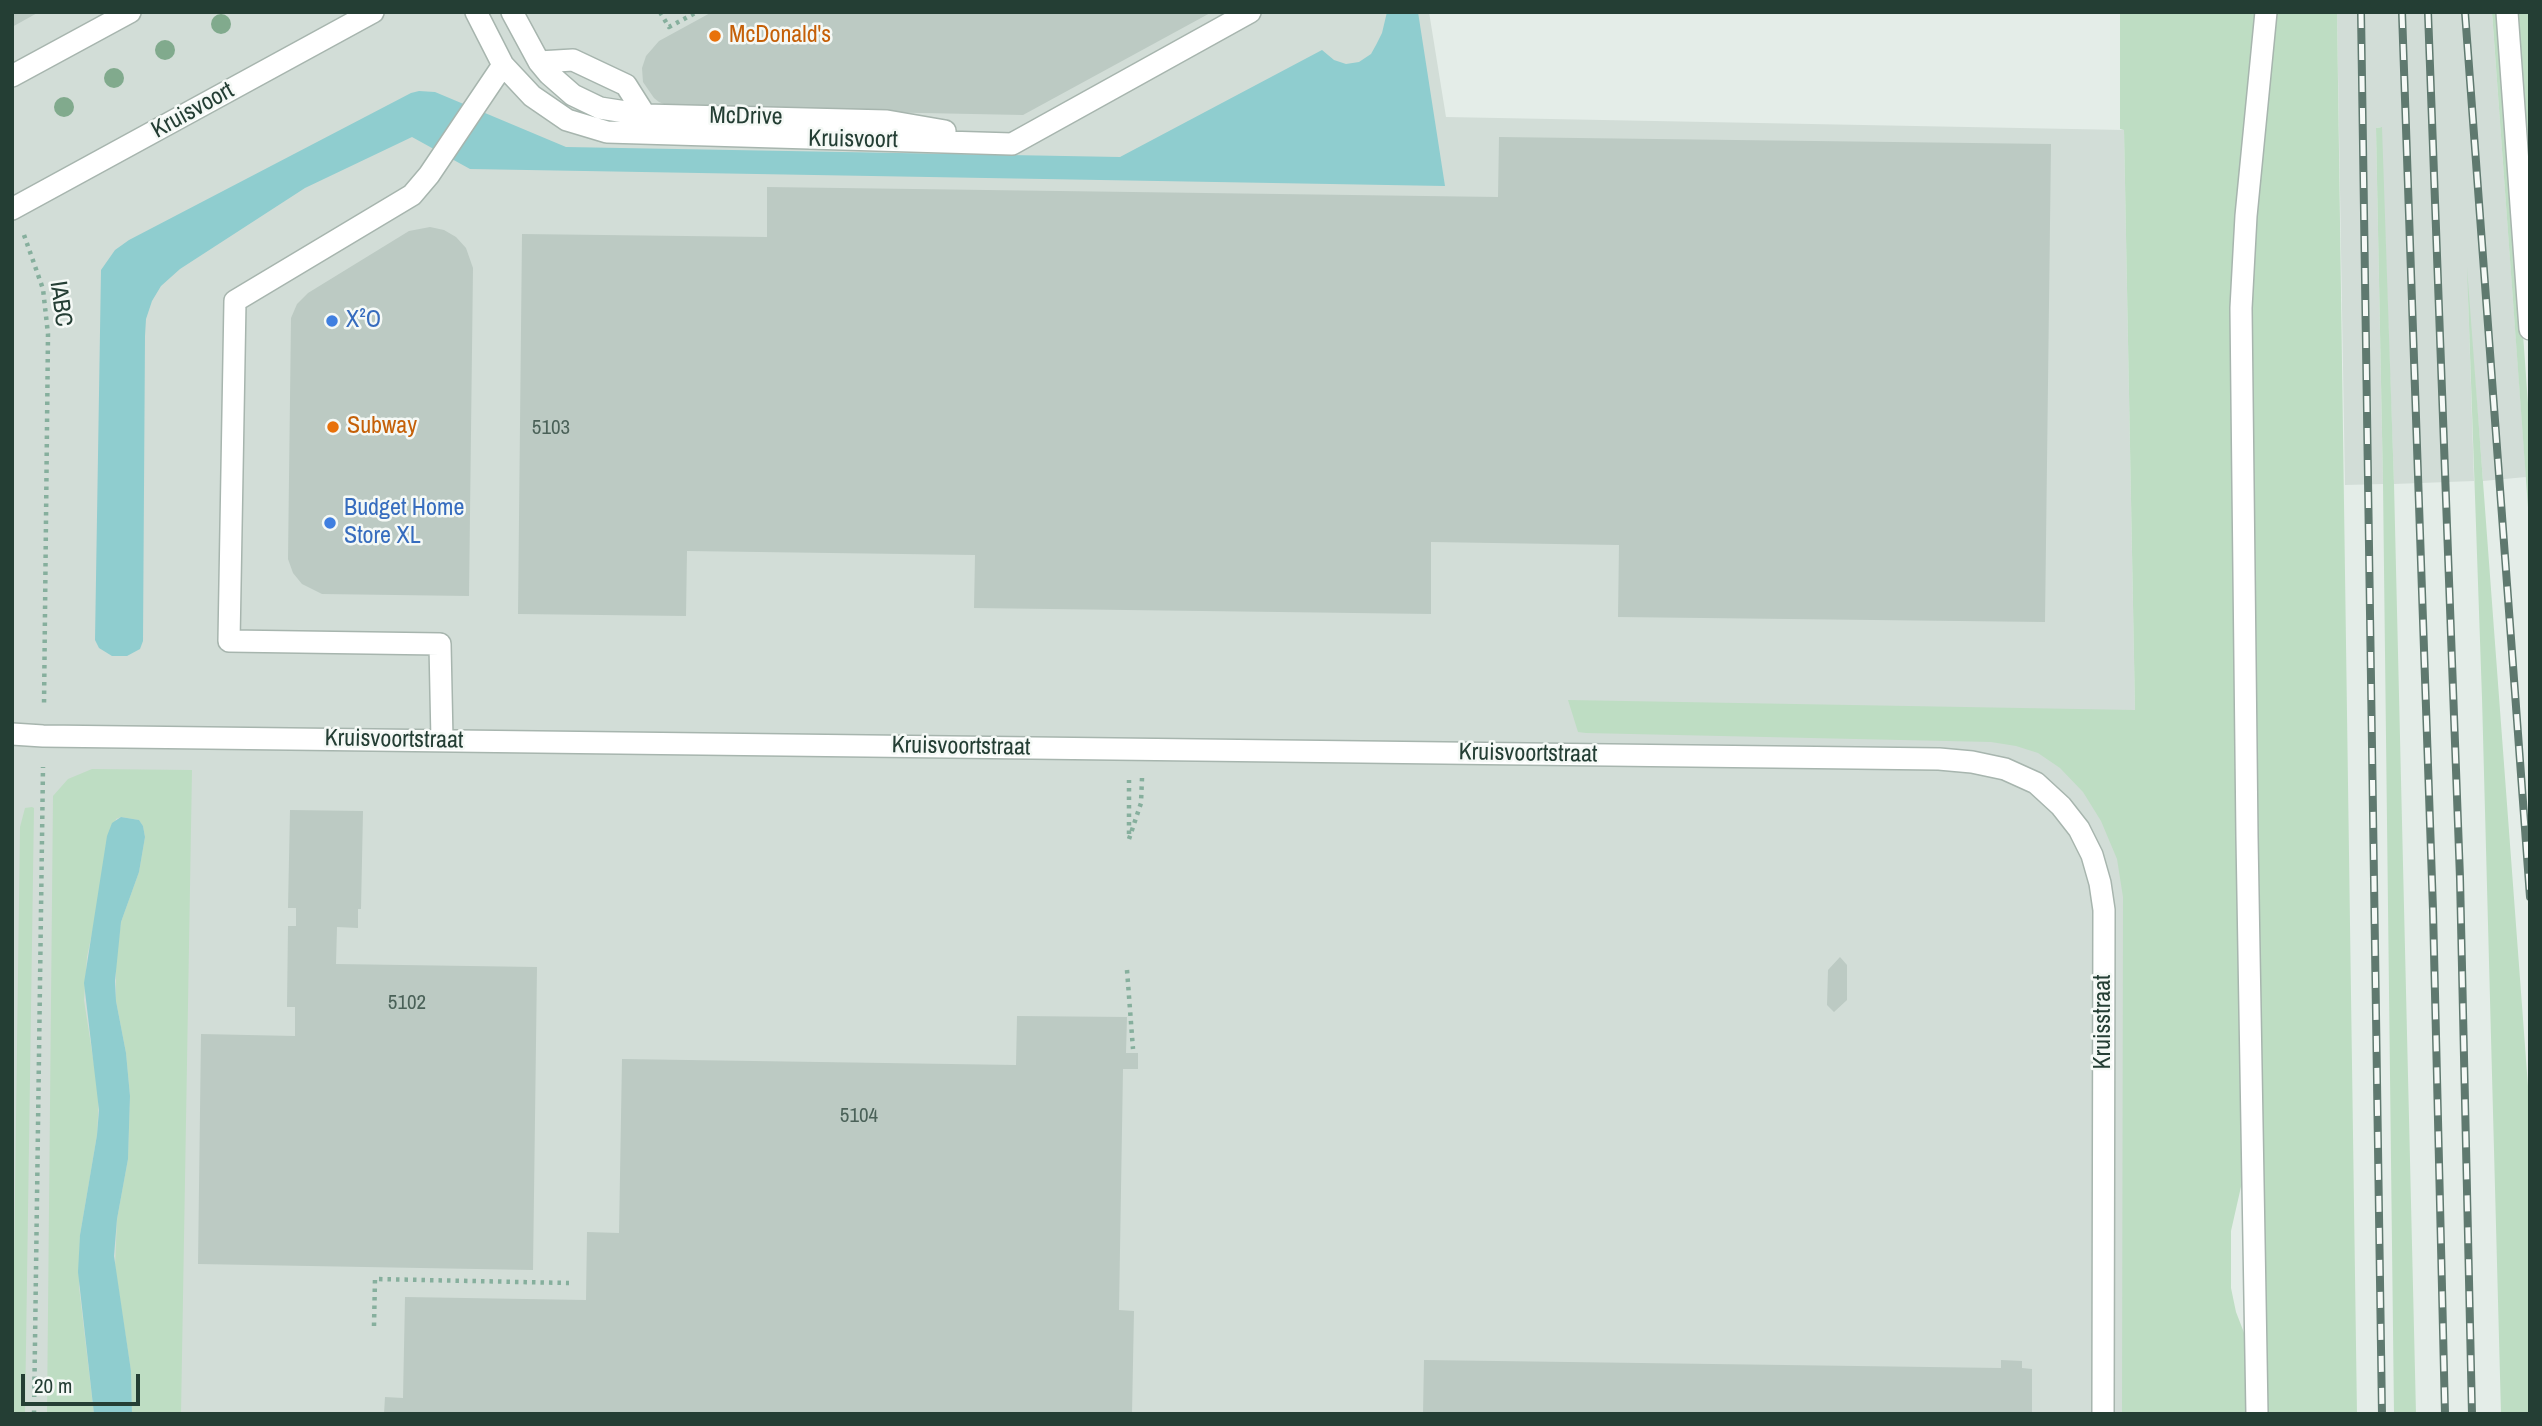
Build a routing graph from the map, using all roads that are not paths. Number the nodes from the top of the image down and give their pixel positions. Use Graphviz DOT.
graph roads {
  1 [pos="130,12"];
  2 [pos="373,12"];
  3 [pos="476,12"];
  4 [pos="512,12"];
  5 [pos="1251,12"];
  6 [pos="2266,12"];
  7 [pos="2507,12"];
  8 [pos="539,62"];
  9 [pos="503,65"];
  10 [pos="12,76"];
  11 [pos="645,115"];
  12 [pos="1012,144"];
  13 [pos="12,209"];
  14 [pos="2530,329"];
  15 [pos="12,734"];
  16 [pos="442,740"];
  17 [pos="1909,759"];
  18 [pos="2103,1414"];
  19 [pos="2257,1414"];
  1 -- 10 [label="street"];
  2 -- 13 [label="street, Kruisvoort"];
  3 -- 9 [label="street, Kruisvoort"];
  4 -- 8 [label="street, McDrive"];
  5 -- 12 [label="street"];
  6 -- 19 [label="street"];
  7 -- 14 [label="street"];
  8 -- 11 [label="street, McDrive"];
  8 -- 11 [label="street"];
  9 -- 12 [label="street, Kruisvoort"];
  9 -- 16 [label="street"];
  11 -- 12 [label="street, McDrive"];
  15 -- 16 [label="street, Kruisvoortstraat"];
  16 -- 17 [label="street, Kruisvoortstraat"];
  17 -- 18 [label="street, Kruisstraat"];
}
